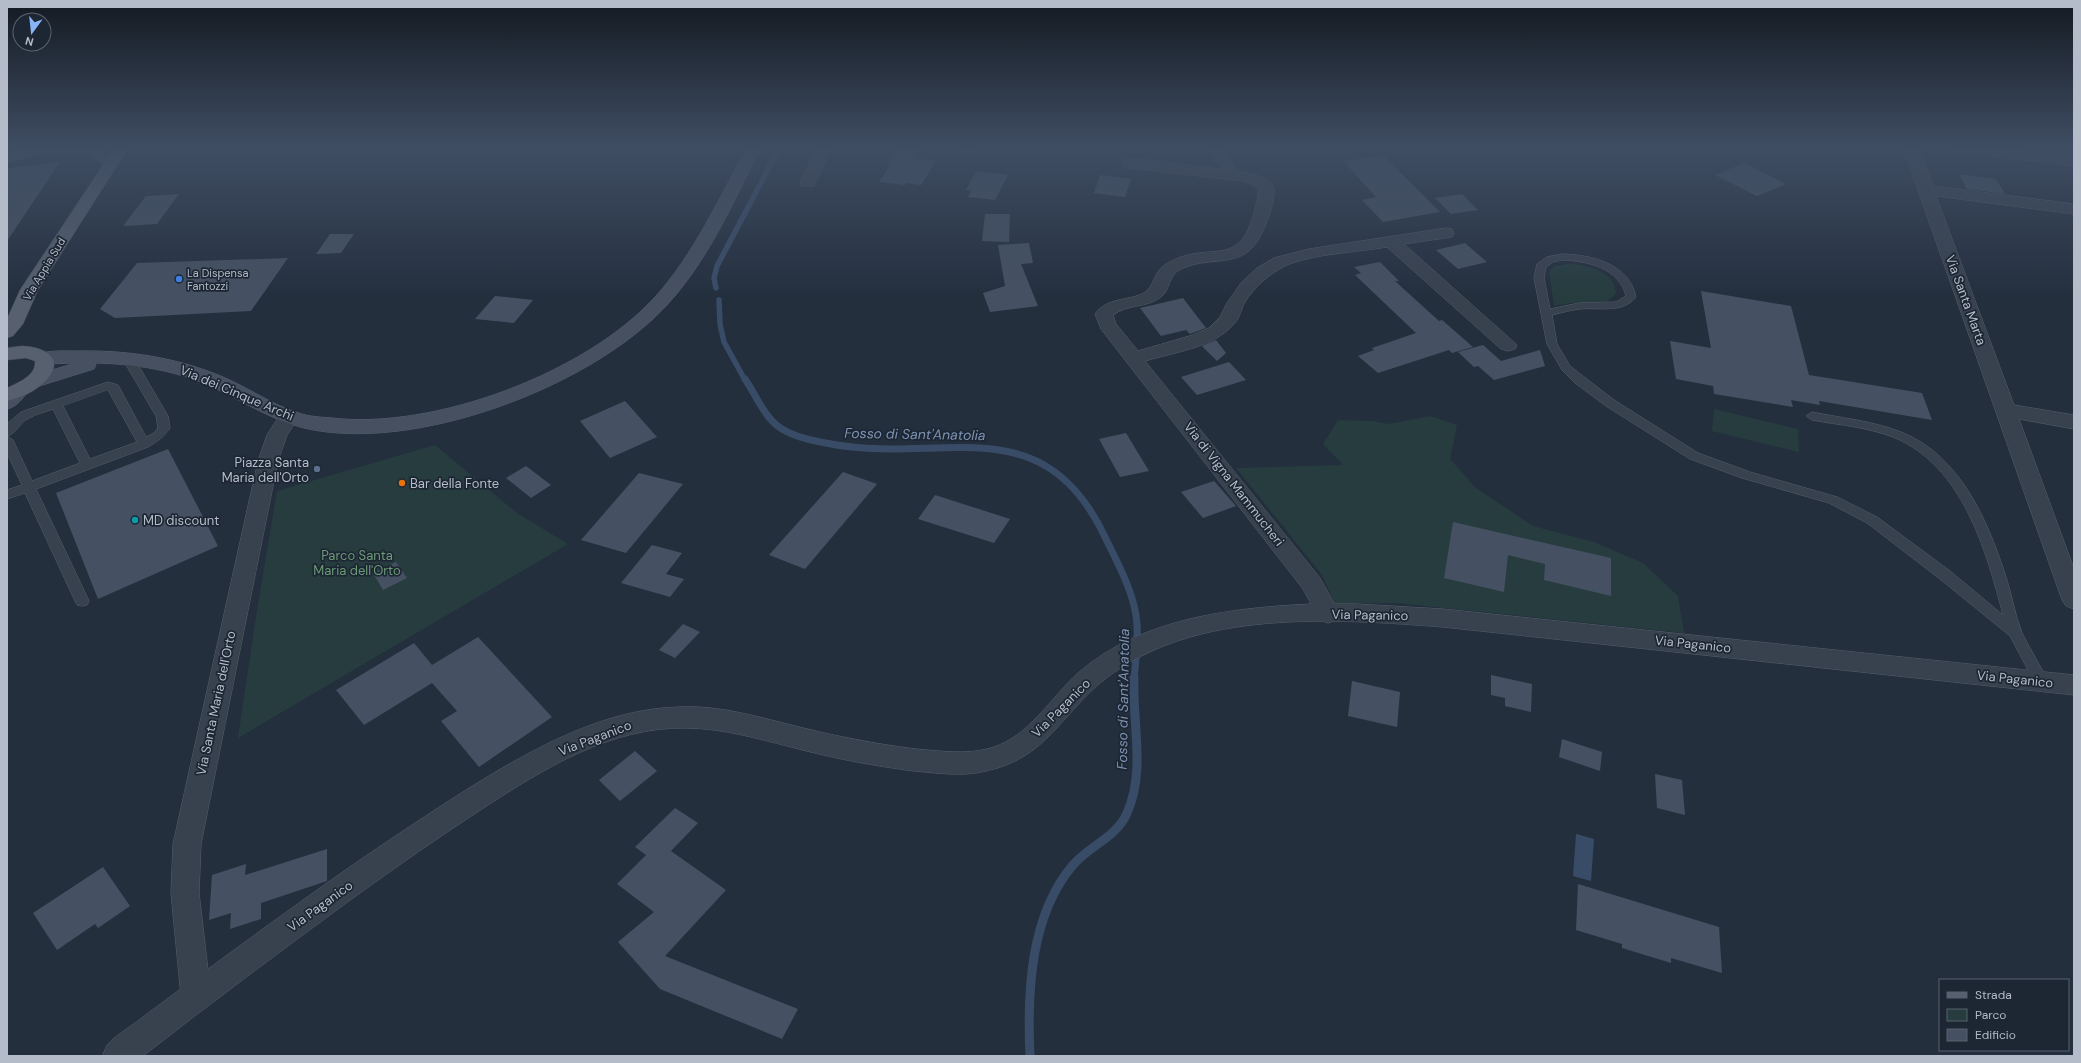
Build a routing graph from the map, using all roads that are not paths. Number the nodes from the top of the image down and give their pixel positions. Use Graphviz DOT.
graph roads {
  1 [pos="90,197"];
  2 [pos="728,197"];
  3 [pos="1264,197"];
  4 [pos="1928,197"];
  5 [pos="1977,197"];
  6 [pos="2074,209"];
  7 [pos="1446,233"];
  8 [pos="1390,241"];
  9 [pos="1546,313"];
  10 [pos="11,328"];
  11 [pos="1508,345"];
  12 [pos="16,353"];
  13 [pos="44,358"];
  14 [pos="128,358"];
  15 [pos="1134,358"];
  16 [pos="16,393"];
  17 [pos="56,404"];
  18 [pos="2005,410"];
  19 [pos="1812,416"];
  20 [pos="289,417"];
  21 [pos="2074,422"];
  22 [pos="7,432"];
  23 [pos="7,440"];
  24 [pos="144,444"];
  25 [pos="87,465"];
  26 [pos="30,488"];
  27 [pos="7,495"];
  28 [pos="2074,600"];
  29 [pos="82,601"];
  30 [pos="1328,614"];
  31 [pos="2015,632"];
  32 [pos="2041,681"];
  33 [pos="2074,685"];
  34 [pos="196,996"];
  35 [pos="118,1056"];
  1 -- 10 [label="main road, Via Appia Sud"];
  2 -- 20 [label="main road, Via dei Cinque Archi"];
  3 -- 15 [label="street, Via di Vigna Mammucheri"];
  4 -- 18 [label="street, Via Santa Marta"];
  5 -- 6 [label="street"];
  7 -- 8 [label="street"];
  8 -- 11 [label="street"];
  8 -- 15 [label="street"];
  9 -- 9 [label="lane"];
  9 -- 31 [label="lane"];
  10 -- 12 [label="main road"];
  12 -- 13 [label="main road"];
  13 -- 14 [label="main road"];
  13 -- 16 [label="main road"];
  14 -- 16 [label="main road"];
  14 -- 20 [label="main road, Via dei Cinque Archi"];
  14 -- 24 [label="lane"];
  15 -- 30 [label="street, Via di Vigna Mammucheri"];
  17 -- 22 [label="lane"];
  17 -- 24 [label="lane"];
  17 -- 25 [label="lane"];
  18 -- 21 [label="street"];
  18 -- 28 [label="street, Via Santa Marta"];
  19 -- 31 [label="lane"];
  20 -- 34 [label="street, Via Santa Maria dell'Orto"];
  23 -- 26 [label="lane"];
  24 -- 25 [label="lane"];
  25 -- 26 [label="lane"];
  26 -- 27 [label="lane"];
  26 -- 29 [label="lane"];
  30 -- 32 [label="street, Via Paganico"];
  30 -- 34 [label="street, Via Paganico"];
  31 -- 32 [label="lane"];
  32 -- 33 [label="street, Via Paganico"];
  34 -- 35 [label="street, Via Paganico"];
}
